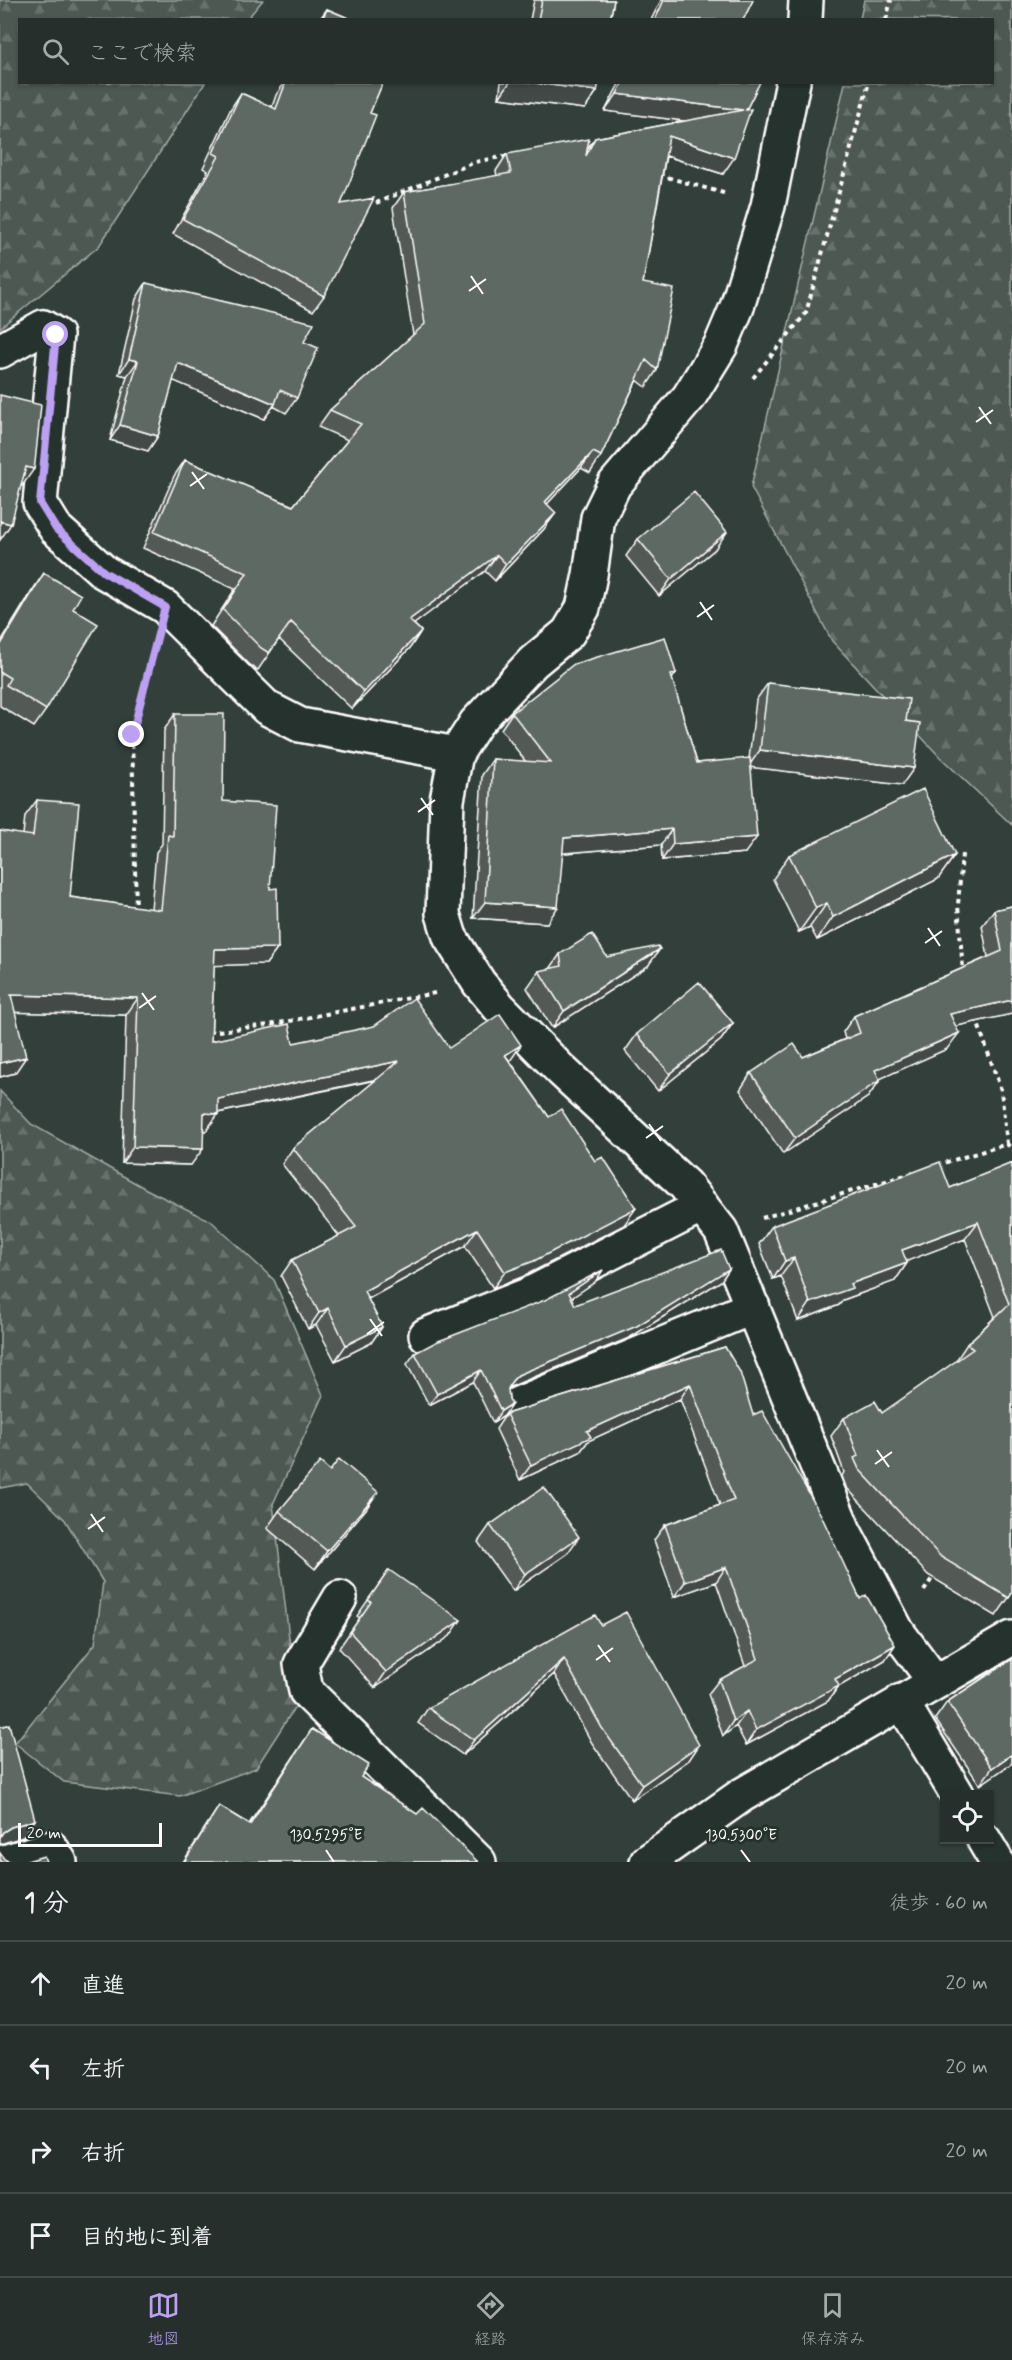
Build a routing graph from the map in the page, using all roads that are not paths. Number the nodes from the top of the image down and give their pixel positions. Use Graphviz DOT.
graph roads {
  1 [pos="806,0"];
  2 [pos="805,18"];
  3 [pos="793,84"];
  4 [pos="0,351"];
  5 [pos="456,754"];
  6 [pos="712,1218"];
  7 [pos="753,1307"];
  8 [pos="426,1335"];
  9 [pos="518,1404"];
  10 [pos="340,1598"];
  11 [pos="1012,1638"];
  12 [pos="935,1682"];
  13 [pos="901,1701"];
  14 [pos="955,1790"];
  15 [pos="987,1844"];
  16 [pos="4,1862"];
  17 [pos="60,1862"];
  18 [pos="479,1862"];
  19 [pos="647,1862"];
  20 [pos="998,1862"];
  1 -- 2 [label="street"];
  3 -- 5 [label="street"];
  4 -- 5 [label="street"];
  5 -- 6 [label="street"];
  6 -- 7 [label="street"];
  6 -- 8 [label="street"];
  7 -- 9 [label="street"];
  7 -- 12 [label="street"];
  10 -- 18 [label="street"];
  11 -- 12 [label="street"];
  12 -- 13 [label="street"];
  13 -- 14 [label="street"];
  13 -- 19 [label="street"];
  15 -- 20 [label="street"];
  16 -- 17 [label="street"];
}
